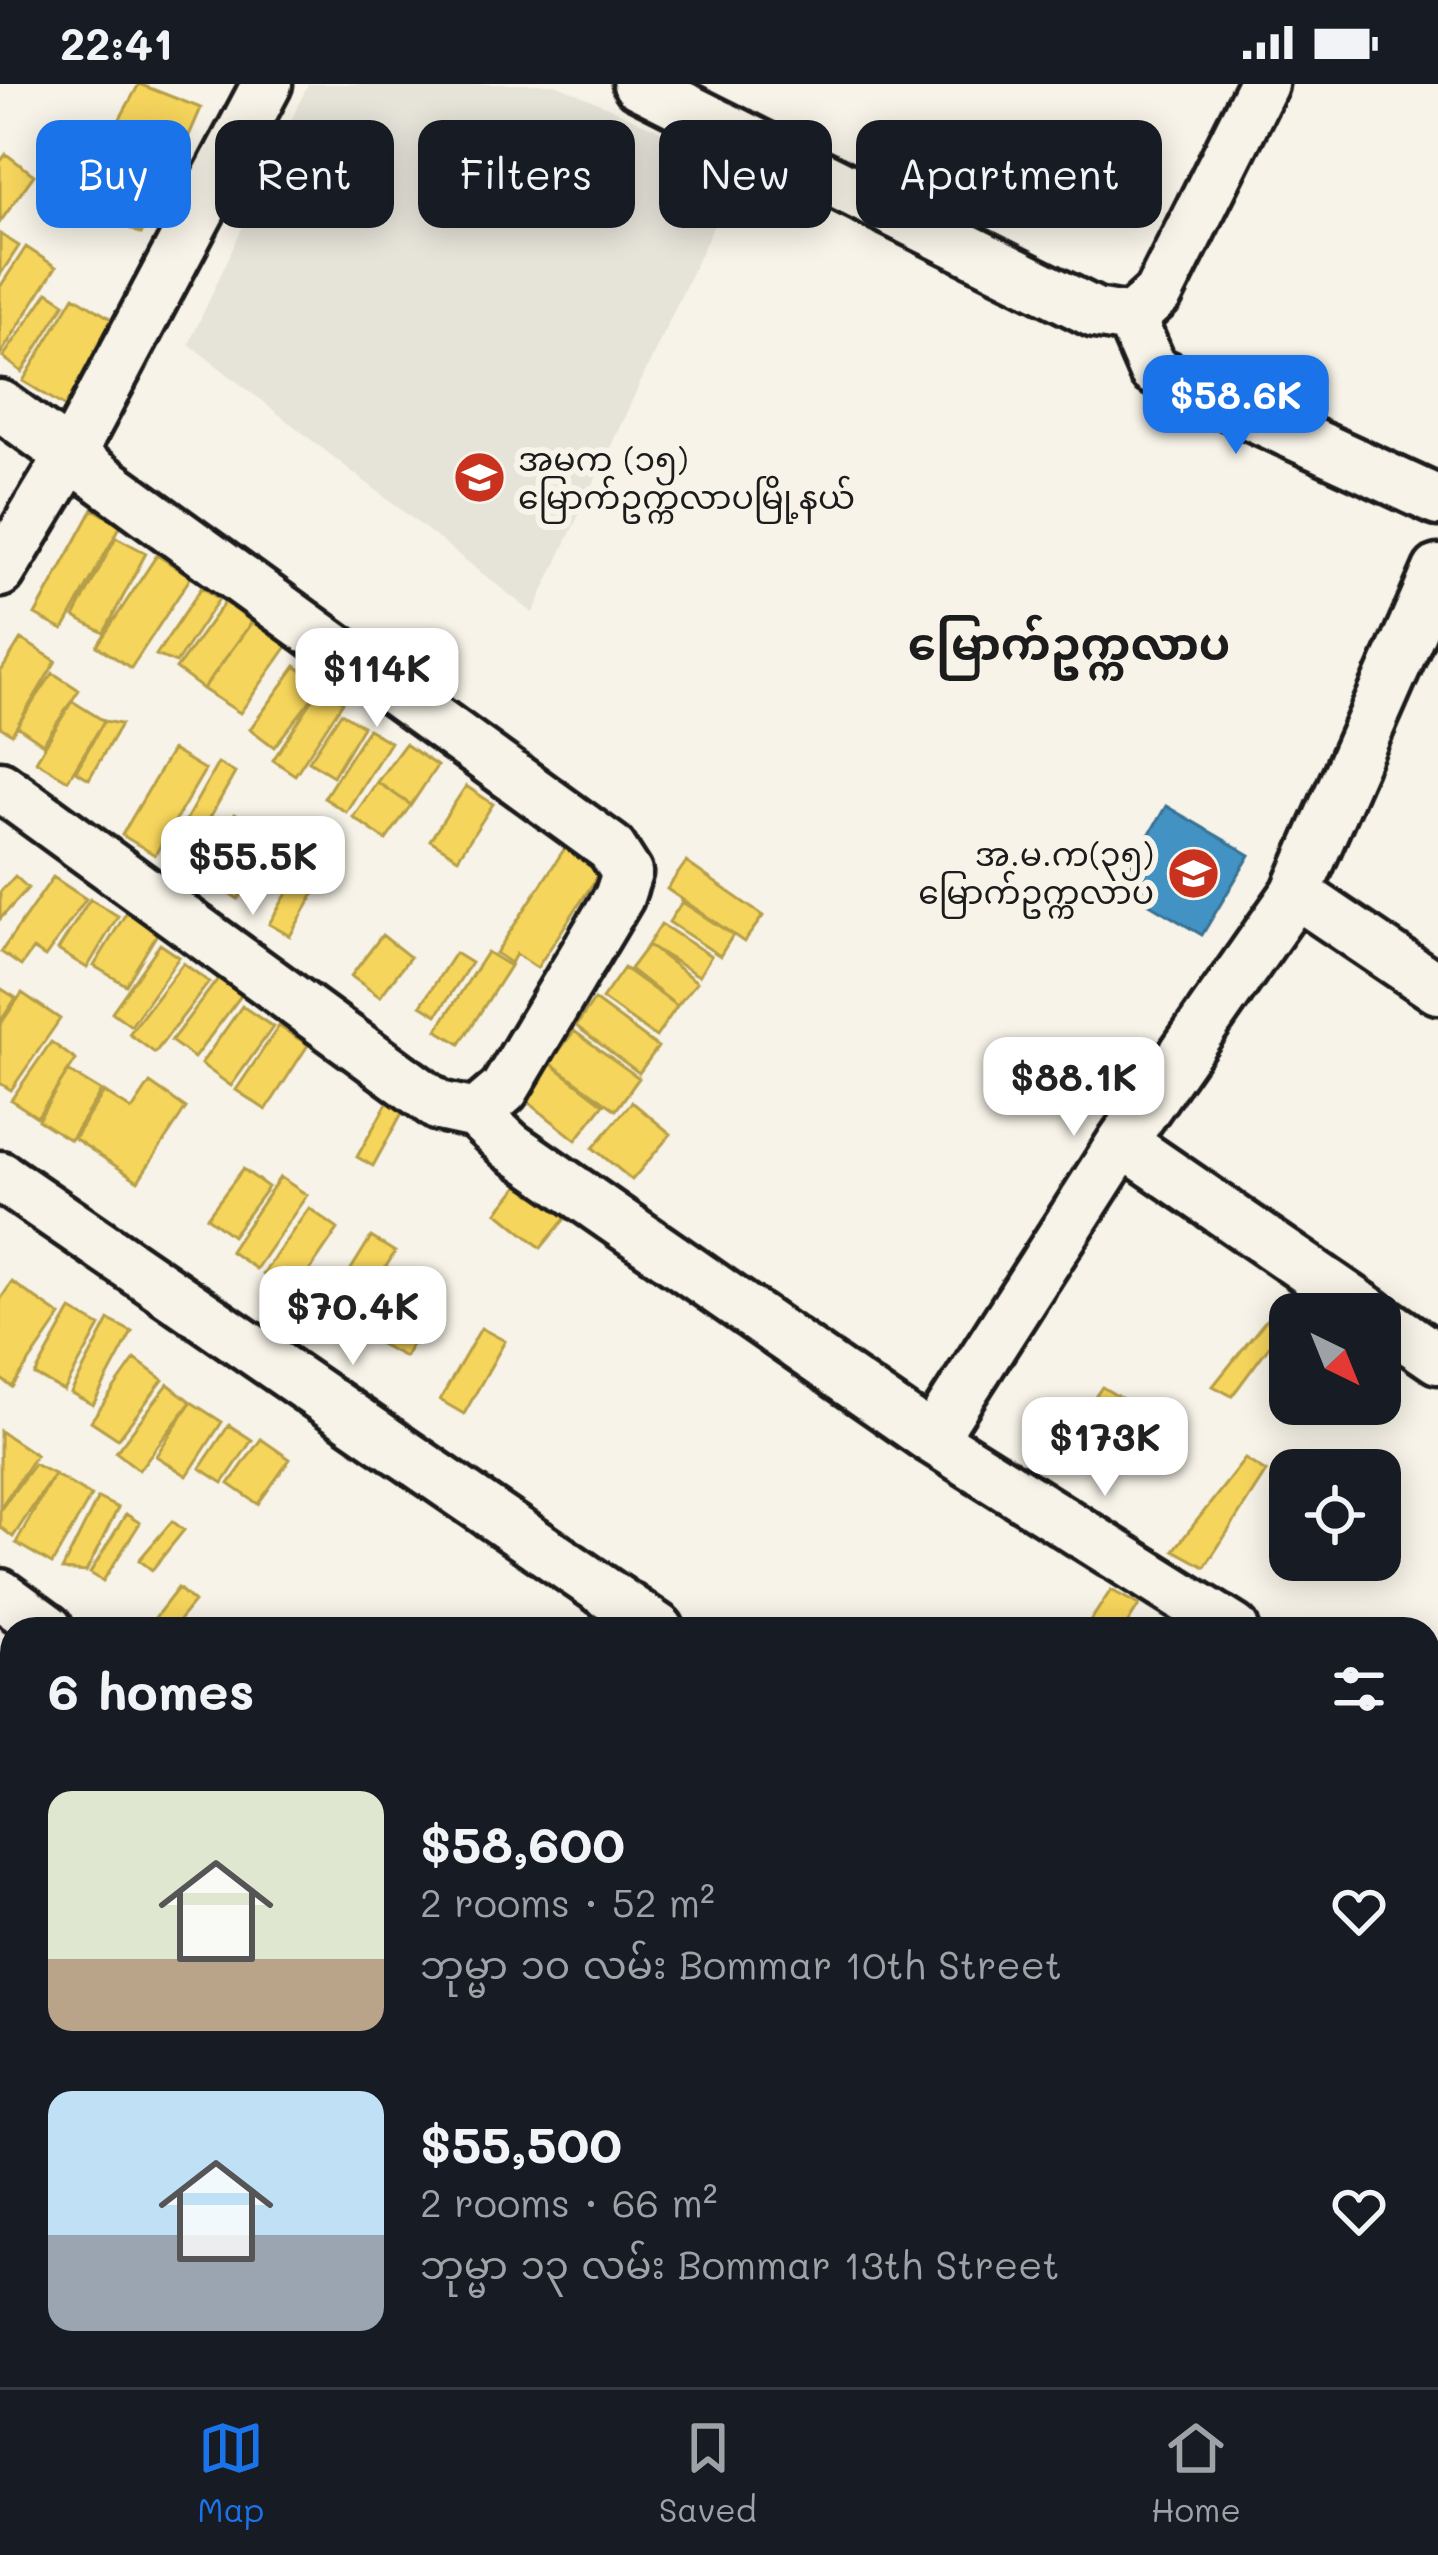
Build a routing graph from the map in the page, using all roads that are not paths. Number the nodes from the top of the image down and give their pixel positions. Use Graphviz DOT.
graph roads {
  1 [pos="267,84"];
  2 [pos="638,84"];
  3 [pos="1264,84"];
  4 [pos="1131,319"];
  5 [pos="0,405"];
  6 [pos="70,456"];
  7 [pos="1438,501"];
  8 [pos="1438,570"];
  9 [pos="0,572"];
  10 [pos="0,786"];
  11 [pos="1296,893"];
  12 [pos="1438,989"];
  13 [pos="476,1114"];
  14 [pos="1122,1142"];
  15 [pos="0,1176"];
  16 [pos="1341,1293"];
  17 [pos="1401,1333"];
  18 [pos="1438,1359"];
  19 [pos="932,1439"];
  20 [pos="0,1594"];
  21 [pos="32,1617"];
  22 [pos="641,1617"];
  23 [pos="1215,1617"];
  1 -- 6 [label="street"];
  2 -- 4 [label="street"];
  3 -- 4 [label="street"];
  4 -- 7 [label="street"];
  5 -- 6 [label="street"];
  6 -- 9 [label="street"];
  6 -- 13 [label="street"];
  8 -- 11 [label="street"];
  10 -- 13 [label="street"];
  11 -- 12 [label="street"];
  11 -- 14 [label="street"];
  13 -- 19 [label="street"];
  14 -- 16 [label="street"];
  14 -- 19 [label="street"];
  15 -- 22 [label="street"];
  17 -- 18 [label="street"];
  19 -- 23 [label="street"];
  20 -- 21 [label="street"];
}
